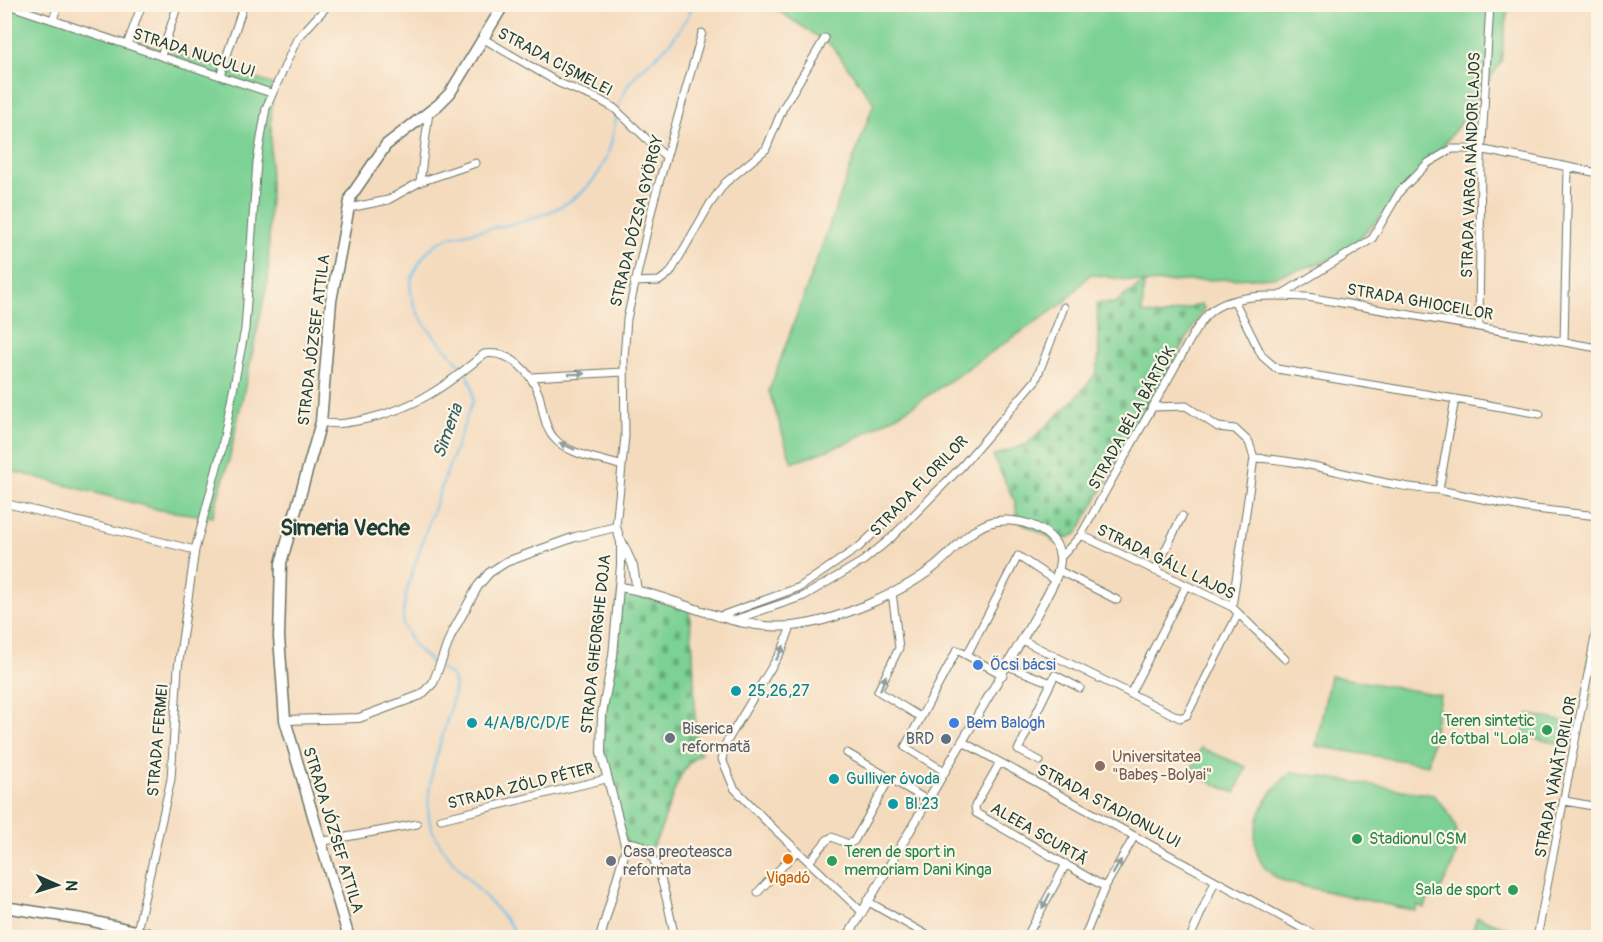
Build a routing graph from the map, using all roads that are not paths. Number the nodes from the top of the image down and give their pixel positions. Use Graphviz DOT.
graph roads {
  1 [pos="5,4"];
  2 [pos="58,4"];
  3 [pos="142,4"];
  4 [pos="178,4"];
  5 [pos="244,4"];
  6 [pos="329,4"];
  7 [pos="504,4"];
  8 [pos="1490,4"];
  9 [pos="52,20"];
  10 [pos="702,33"];
  11 [pos="825,38"];
  12 [pos="484,39"];
  13 [pos="127,45"];
  14 [pos="161,56"];
  15 [pos="220,76"];
  16 [pos="271,93"];
  17 [pos="429,112"];
  18 [pos="1482,150"];
  19 [pos="666,157"];
  20 [pos="476,163"];
  21 [pos="1568,168"];
  22 [pos="1599,173"];
  23 [pos="420,182"];
  24 [pos="349,208"];
  25 [pos="634,282"];
  26 [pos="1278,296"];
  27 [pos="1235,302"];
  28 [pos="1064,307"];
  29 [pos="1479,326"];
  30 [pos="1564,342"];
  31 [pos="1599,348"];
  32 [pos="624,372"];
  33 [pos="531,377"];
  34 [pos="1455,399"];
  35 [pos="1153,407"];
  36 [pos="1540,414"];
  37 [pos="321,422"];
  38 [pos="1254,458"];
  39 [pos="622,466"];
  40 [pos="1439,490"];
  41 [pos="4,503"];
  42 [pos="1182,516"];
  43 [pos="1599,516"];
  44 [pos="888,520"];
  45 [pos="615,527"];
  46 [pos="1081,535"];
  47 [pos="621,542"];
  48 [pos="195,550"];
  49 [pos="1060,558"];
  50 [pos="1058,570"];
  51 [pos="1155,571"];
  52 [pos="1054,580"];
  53 [pos="1186,586"];
  54 [pos="619,587"];
  55 [pos="636,590"];
  56 [pos="892,592"];
  57 [pos="1117,600"];
  58 [pos="1232,607"];
  59 [pos="1238,614"];
  60 [pos="718,617"];
  61 [pos="734,620"];
  62 [pos="1599,622"];
  63 [pos="790,626"];
  64 [pos="1022,640"];
  65 [pos="967,655"];
  66 [pos="1285,659"];
  67 [pos="1008,666"];
  68 [pos="1003,675"];
  69 [pos="1590,676"];
  70 [pos="1599,677"];
  71 [pos="1051,683"];
  72 [pos="1080,688"];
  73 [pos="1130,694"];
  74 [pos="920,717"];
  75 [pos="285,720"];
  76 [pos="963,742"];
  77 [pos="847,753"];
  78 [pos="1040,761"];
  79 [pos="999,764"];
  80 [pos="944,771"];
  81 [pos="606,779"];
  82 [pos="886,785"];
  83 [pos="927,800"];
  84 [pos="1565,801"];
  85 [pos="1599,807"];
  86 [pos="441,819"];
  87 [pos="417,824"];
  88 [pos="1134,837"];
  89 [pos="319,842"];
  90 [pos="626,842"];
  91 [pos="797,851"];
  92 [pos="809,862"];
  93 [pos="1066,864"];
  94 [pos="1215,881"];
  95 [pos="1105,887"];
  96 [pos="758,892"];
  97 [pos="867,900"];
  98 [pos="4,907"];
  99 [pos="861,911"];
  100 [pos="137,931"];
  101 [pos="165,938"];
  102 [pos="349,938"];
  103 [pos="600,938"];
  104 [pos="675,938"];
  105 [pos="847,938"];
  106 [pos="932,938"];
  107 [pos="1026,938"];
  108 [pos="1084,938"];
  109 [pos="1190,938"];
  110 [pos="1320,938"];
  111 [pos="1537,938"];
  1 -- 9 [label="street, STRADA NUCULUI"];
  2 -- 9 [label="street"];
  3 -- 13 [label="street"];
  4 -- 14 [label="street"];
  5 -- 15 [label="street"];
  6 -- 16 [label="street, STRADA FERMEI"];
  7 -- 12 [label="main road, STRADA JÓZSEF ATTILA"];
  8 -- 18 [label="street, STRADA VARGA NÁNDOR LAJOS"];
  9 -- 13 [label="street, STRADA NUCULUI"];
  10 -- 19 [label="street, STRADA DÓZSA GYÖRGY"];
  11 -- 25 [label="street"];
  12 -- 17 [label="main road, STRADA JÓZSEF ATTILA"];
  12 -- 19 [label="street, STRADA CIȘMELEI"];
  13 -- 14 [label="street, STRADA NUCULUI"];
  14 -- 15 [label="street, STRADA NUCULUI"];
  15 -- 16 [label="street, STRADA NUCULUI"];
  16 -- 48 [label="street, STRADA FERMEI"];
  17 -- 23 [label="street"];
  17 -- 24 [label="main road, STRADA JÓZSEF ATTILA"];
  18 -- 21 [label="street"];
  18 -- 26 [label="street"];
  18 -- 29 [label="street, STRADA VARGA NÁNDOR LAJOS"];
  19 -- 25 [label="street, STRADA DÓZSA GYÖRGY"];
  20 -- 23 [label="street"];
  21 -- 22 [label="street"];
  21 -- 30 [label="street"];
  23 -- 24 [label="street"];
  24 -- 37 [label="main road, STRADA JÓZSEF ATTILA"];
  25 -- 32 [label="street, STRADA DÓZSA GYÖRGY"];
  26 -- 27 [label="street, STRADA GHIOCEILOR"];
  26 -- 29 [label="street, STRADA GHIOCEILOR"];
  27 -- 34 [label="street"];
  27 -- 35 [label="street, STRADA BÉLA BÁRTÓK"];
  28 -- 61 [label="street, STRADA FLORILOR"];
  29 -- 30 [label="street, STRADA GHIOCEILOR"];
  30 -- 31 [label="street, STRADA GHIOCEILOR"];
  33 -- 32 [label="street, one-way"];
  32 -- 39 [label="street, STRADA DÓZSA GYÖRGY"];
  33 -- 37 [label="street"];
  39 -- 33 [label="street, one-way"];
  34 -- 36 [label="street"];
  34 -- 40 [label="street"];
  35 -- 38 [label="street"];
  35 -- 46 [label="street, STRADA BÉLA BÁRTÓK"];
  37 -- 75 [label="main road, STRADA JÓZSEF ATTILA"];
  38 -- 40 [label="street"];
  38 -- 58 [label="street"];
  39 -- 45 [label="street, STRADA DÓZSA GYÖRGY"];
  40 -- 43 [label="street"];
  41 -- 48 [label="street"];
  42 -- 51 [label="street"];
  44 -- 60 [label="street, STRADA FLORILOR"];
  45 -- 47 [label="street, STRADA GHEORGHE DOJA"];
  45 -- 75 [label="street"];
  46 -- 49 [label="street, STRADA BÉLA BÁRTÓK"];
  46 -- 51 [label="street, STRADA GÁLL LAJOS"];
  47 -- 54 [label="street, STRADA GHEORGHE DOJA"];
  47 -- 55 [label="street"];
  48 -- 100 [label="street, STRADA FERMEI"];
  49 -- 50 [label="street"];
  49 -- 56 [label="street"];
  50 -- 52 [label="street"];
  50 -- 57 [label="street"];
  51 -- 53 [label="street, STRADA GÁLL LAJOS"];
  52 -- 64 [label="street"];
  52 -- 65 [label="street"];
  53 -- 58 [label="street, STRADA GÁLL LAJOS"];
  53 -- 73 [label="street"];
  54 -- 55 [label="street"];
  54 -- 81 [label="street, STRADA GHEORGHE DOJA"];
  55 -- 60 [label="street"];
  56 -- 63 [label="street"];
  74 -- 56 [label="street, one-way"];
  58 -- 59 [label="street, STRADA GÁLL LAJOS"];
  59 -- 66 [label="street, STRADA GÁLL LAJOS"];
  59 -- 73 [label="street"];
  60 -- 61 [label="street"];
  61 -- 63 [label="street"];
  62 -- 69 [label="street, STRADA VÂNĂTORILOR"];
  91 -- 63 [label="street, one-way"];
  64 -- 67 [label="street"];
  64 -- 73 [label="street"];
  65 -- 68 [label="street"];
  65 -- 74 [label="street"];
  67 -- 68 [label="street"];
  67 -- 71 [label="street"];
  68 -- 76 [label="street"];
  69 -- 70 [label="street"];
  69 -- 84 [label="street, STRADA VÂNĂTORILOR"];
  71 -- 72 [label="street"];
  71 -- 78 [label="street, STRADA STADIONULUI"];
  74 -- 80 [label="street"];
  75 -- 89 [label="main road, STRADA JÓZSEF ATTILA"];
  76 -- 79 [label="street, STRADA STADIONULUI"];
  76 -- 80 [label="street"];
  77 -- 83 [label="street"];
  79 -- 88 [label="street, STRADA STADIONULUI"];
  79 -- 93 [label="street, ALEEA SCURTĂ"];
  80 -- 83 [label="street"];
  81 -- 86 [label="street, STRADA ZÖLD PÉTER"];
  81 -- 90 [label="street, STRADA GHEORGHE DOJA"];
  82 -- 92 [label="street"];
  83 -- 97 [label="street"];
  84 -- 85 [label="street"];
  84 -- 111 [label="street, STRADA VÂNĂTORILOR"];
  87 -- 89 [label="street"];
  88 -- 94 [label="street, STRADA STADIONULUI"];
  95 -- 88 [label="street, one-way"];
  89 -- 102 [label="main road, STRADA JÓZSEF ATTILA"];
  90 -- 103 [label="street, STRADA GHEORGHE DOJA"];
  90 -- 104 [label="street"];
  91 -- 92 [label="street"];
  91 -- 96 [label="street"];
  92 -- 99 [label="street"];
  93 -- 95 [label="street, ALEEA SCURTĂ"];
  93 -- 107 [label="street, one-way"];
  94 -- 109 [label="street"];
  94 -- 110 [label="street, STRADA STADIONULUI"];
  95 -- 108 [label="street"];
  97 -- 99 [label="street"];
  97 -- 106 [label="street"];
  98 -- 100 [label="main road"];
  99 -- 105 [label="street"];
  100 -- 101 [label="main road"];
}
